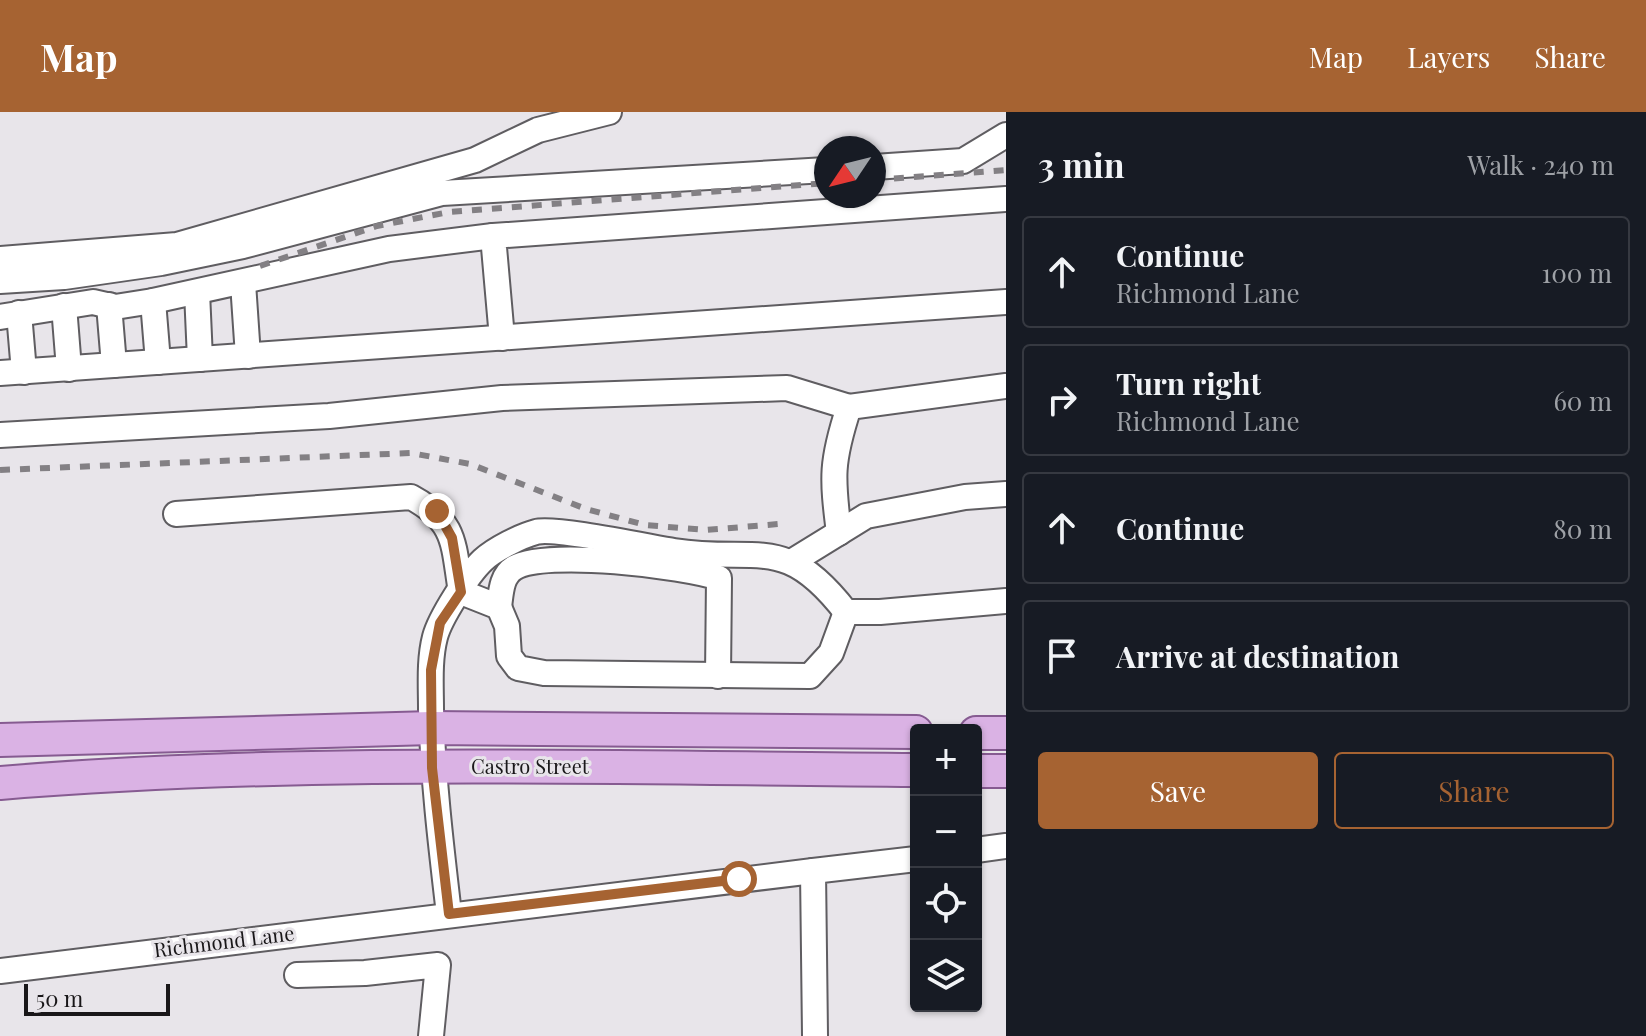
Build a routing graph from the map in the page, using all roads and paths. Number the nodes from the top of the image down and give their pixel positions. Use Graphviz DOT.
graph roads {
  1 [pos="609,112"];
  2 [pos="1006,135"];
  3 [pos="1006,159"];
  4 [pos="963,161"];
  5 [pos="886,166"];
  6 [pos="814,171"];
  7 [pos="1006,199"];
  8 [pos="493,236"];
  9 [pos="0,259"];
  10 [pos="0,281"];
  11 [pos="243,283"];
  12 [pos="197,292"];
  13 [pos="153,301"];
  14 [pos="1006,302"];
  15 [pos="109,305"];
  16 [pos="64,306"];
  17 [pos="10,315"];
  18 [pos="502,338"];
  19 [pos="248,356"];
  20 [pos="200,359"];
  21 [pos="158,362"];
  22 [pos="114,365"];
  23 [pos="69,369"];
  24 [pos="12,372"];
  25 [pos="1006,386"];
  26 [pos="849,407"];
  27 [pos="0,435"];
  28 [pos="1006,494"];
  29 [pos="176,514"];
  30 [pos="839,533"];
  31 [pos="793,561"];
  32 [pos="461,592"];
  33 [pos="1006,601"];
  34 [pos="499,607"];
  35 [pos="846,612"];
  36 [pos="718,676"];
  37 [pos="432,728"];
  38 [pos="910,732"];
  39 [pos="982,733"];
  40 [pos="1006,733"];
  41 [pos="0,740"];
  42 [pos="432,768"];
  43 [pos="910,770"];
  44 [pos="982,771"];
  45 [pos="1006,771"];
  46 [pos="0,783"];
  47 [pos="1006,846"];
  48 [pos="982,849"];
  49 [pos="910,860"];
  50 [pos="813,871"];
  51 [pos="449,914"];
  52 [pos="0,971"];
  53 [pos="297,975"];
  54 [pos="815,1035"];
  55 [pos="431,1036"];
  1 -- 9 [label="street"];
  2 -- 4 [label="street"];
  3 -- 4 [label="street"];
  4 -- 5 [label="street"];
  6 -- 10 [label="street"];
  7 -- 8 [label="street"];
  8 -- 11 [label="street"];
  8 -- 18 [label="street"];
  11 -- 12 [label="street"];
  11 -- 19 [label="street"];
  12 -- 13 [label="street"];
  12 -- 20 [label="street"];
  13 -- 15 [label="street"];
  13 -- 21 [label="street"];
  14 -- 18 [label="street"];
  15 -- 16 [label="street"];
  15 -- 22 [label="street"];
  16 -- 17 [label="street"];
  16 -- 23 [label="street"];
  17 -- 24 [label="street"];
  18 -- 19 [label="street"];
  19 -- 20 [label="street"];
  20 -- 21 [label="street"];
  21 -- 22 [label="street"];
  22 -- 23 [label="street"];
  23 -- 24 [label="street"];
  25 -- 26 [label="street"];
  26 -- 27 [label="street"];
  26 -- 30 [label="street"];
  28 -- 30 [label="street"];
  29 -- 32 [label="street"];
  30 -- 31 [label="street"];
  31 -- 32 [label="street"];
  31 -- 35 [label="street"];
  32 -- 34 [label="street"];
  32 -- 37 [label="street"];
  33 -- 35 [label="street"];
  34 -- 36 [label="street"];
  34 -- 36 [label="street"];
  35 -- 36 [label="street"];
  37 -- 38 [label="main road, Castro Street"];
  37 -- 41 [label="main road, Castro Street"];
  37 -- 42 [label="street"];
  39 -- 40 [label="main road"];
  42 -- 43 [label="main road, Castro Street"];
  42 -- 46 [label="main road, Castro Street"];
  42 -- 51 [label="street"];
  44 -- 45 [label="main road"];
  47 -- 48 [label="street"];
  49 -- 50 [label="street, Richmond Lane"];
  50 -- 51 [label="street, Richmond Lane"];
  50 -- 54 [label="street"];
  51 -- 52 [label="street, Richmond Lane"];
  53 -- 55 [label="street"];
}
